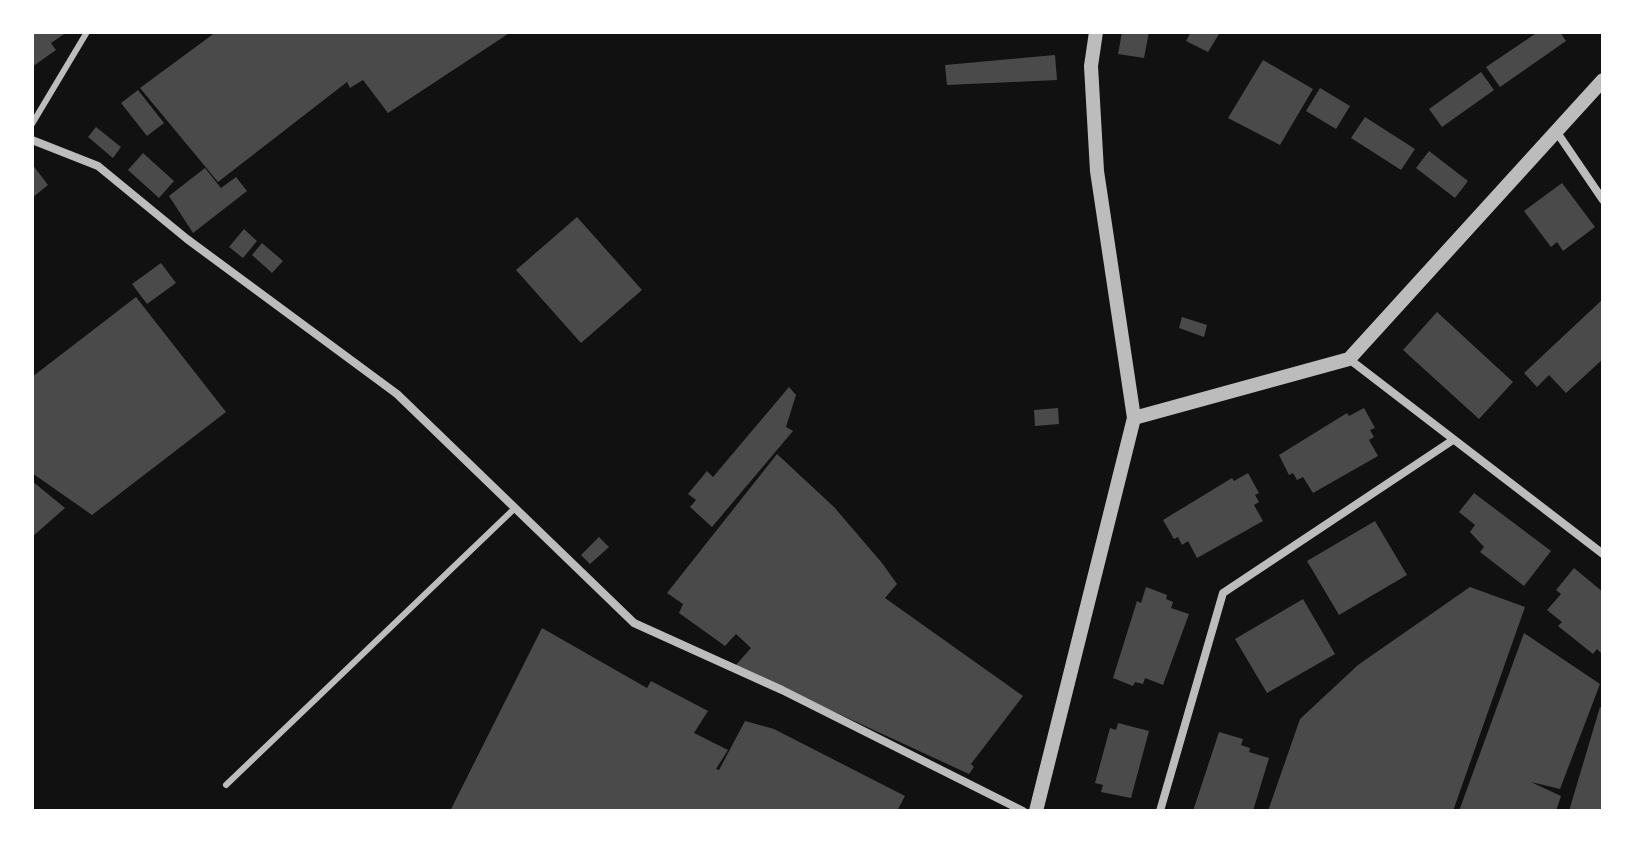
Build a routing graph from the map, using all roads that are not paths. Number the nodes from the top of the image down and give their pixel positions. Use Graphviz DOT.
graph roads {
  1 [pos="87,32"];
  2 [pos="1096,32"];
  3 [pos="1603,80"];
  4 [pos="32,124"];
  5 [pos="1556,131"];
  6 [pos="32,140"];
  7 [pos="1603,200"];
  8 [pos="1349,359"];
  9 [pos="1134,418"];
  10 [pos="1453,440"];
  11 [pos="515,508"];
  12 [pos="1603,554"];
  13 [pos="226,785"];
  14 [pos="1023,811"];
  15 [pos="1036,811"];
  16 [pos="1160,811"];
  1 -- 4 [label="lane"];
  2 -- 9 [label="street"];
  3 -- 5 [label="street"];
  5 -- 7 [label="street"];
  5 -- 8 [label="street"];
  6 -- 11 [label="street"];
  8 -- 9 [label="street"];
  8 -- 10 [label="street"];
  9 -- 15 [label="street"];
  10 -- 12 [label="street"];
  10 -- 16 [label="street"];
  11 -- 13 [label="lane"];
  11 -- 14 [label="street"];
}
